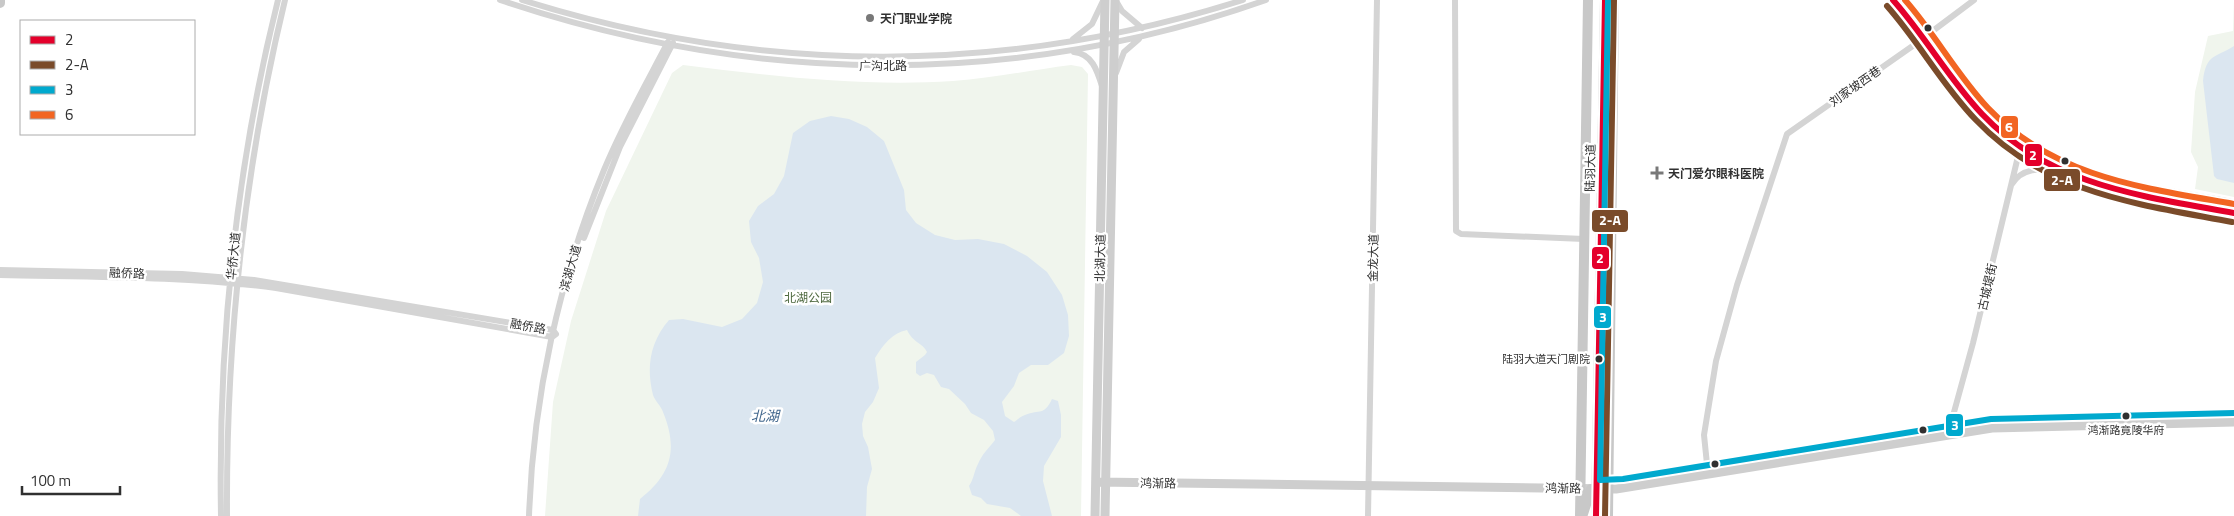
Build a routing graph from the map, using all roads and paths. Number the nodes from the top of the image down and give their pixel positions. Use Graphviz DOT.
graph roads {
  1 [pos="278,0"];
  2 [pos="285,0"];
  3 [pos="500,0"];
  4 [pos="522,0"];
  5 [pos="1104,0"];
  6 [pos="1115,0"];
  7 [pos="1243,0"];
  8 [pos="1266,0"];
  9 [pos="1377,0"];
  10 [pos="1455,0"];
  11 [pos="1588,0"];
  12 [pos="1599,0"];
  13 [pos="1605,0"];
  14 [pos="1614,0"];
  15 [pos="1893,0"];
  16 [pos="1903,0"];
  17 [pos="1974,0"];
  18 [pos="1142,28"];
  19 [pos="1927,35"];
  20 [pos="1143,36"];
  21 [pos="672,39"];
  22 [pos="1109,40"];
  23 [pos="1064,43"];
  24 [pos="669,46"];
  25 [pos="1065,51"];
  26 [pos="1108,89"];
  27 [pos="2021,145"];
  28 [pos="2060,171"];
  29 [pos="2010,190"];
  30 [pos="2183,199"];
  31 [pos="2234,204"];
  32 [pos="2234,213"];
  33 [pos="1584,239"];
  34 [pos="0,270"];
  35 [pos="0,275"];
  36 [pos="234,280"];
  37 [pos="554,334"];
  38 [pos="2234,422"];
  39 [pos="1948,434"];
  40 [pos="1708,474"];
  41 [pos="1101,482"];
  42 [pos="1368,486"];
  43 [pos="1580,489"];
  44 [pos="1594,489"];
  45 [pos="1608,489"];
  46 [pos="221,516"];
  47 [pos="227,516"];
  48 [pos="529,516"];
  49 [pos="533,516"];
  50 [pos="1095,516"];
  51 [pos="1105,516"];
  52 [pos="1368,516"];
  53 [pos="1581,516"];
  54 [pos="1590,516"];
  55 [pos="1596,516"];
  56 [pos="1608,516"];
  1 -- 36 [label="street, 华侨大道"];
  2 -- 36 [label="street, 华侨大道"];
  3 -- 24 [label="street, 广沟北路"];
  4 -- 21 [label="street, 广沟北路"];
  5 -- 22 [label="main road, 北湖大道"];
  5 -- 23 [label="street"];
  6 -- 18 [label="street"];
  6 -- 22 [label="main road, 北湖大道"];
  7 -- 18 [label="street, 广沟北路"];
  8 -- 20 [label="street, 广沟北路"];
  9 -- 42 [label="street, 金龙大道"];
  10 -- 33 [label="street"];
  11 -- 33 [label="main road"];
  12 -- 44 [label="main road, 陆羽大道"];
  13 -- 44 [label="main road, 陆羽大道"];
  14 -- 45 [label="main road"];
  15 -- 19 [label="main road"];
  16 -- 19 [label="main road"];
  17 -- 19 [label="street, 刘家坡西巷"];
  18 -- 22 [label="street, 广沟北路"];
  19 -- 27 [label="main road"];
  19 -- 40 [label="street, 刘家坡西巷"];
  20 -- 22 [label="street, 广沟北路"];
  20 -- 26 [label="street"];
  21 -- 23 [label="street, 广沟北路"];
  21 -- 24 [label="street, 滨湖大道"];
  22 -- 23 [label="street, 广沟北路"];
  22 -- 25 [label="street, 广沟北路"];
  22 -- 26 [label="main road, 北湖大道"];
  24 -- 25 [label="street, 广沟北路"];
  24 -- 37 [label="street, 滨湖大道"];
  25 -- 26 [label="street"];
  26 -- 41 [label="main road, 北湖大道"];
  27 -- 28 [label="main road"];
  27 -- 29 [label="street, 古城堤街"];
  27 -- 30 [label="main road"];
  28 -- 29 [label="street"];
  28 -- 30 [label="main road"];
  29 -- 39 [label="street, 古城堤街"];
  30 -- 31 [label="main road"];
  30 -- 32 [label="main road"];
  33 -- 43 [label="main road"];
  34 -- 36 [label="street, 融侨路"];
  35 -- 36 [label="street, 融侨路"];
  36 -- 37 [label="street, 融侨路"];
  36 -- 46 [label="street, 华侨大道"];
  36 -- 47 [label="street, 华侨大道"];
  37 -- 48 [label="street, 滨湖大道"];
  37 -- 49 [label="street, 滨湖大道"];
  38 -- 39 [label="main road, 鸿渐路"];
  39 -- 40 [label="main road, 鸿渐路"];
  40 -- 45 [label="main road, 鸿渐路"];
  41 -- 42 [label="main road, 鸿渐路"];
  41 -- 50 [label="main road, 北湖大道"];
  41 -- 51 [label="main road, 北湖大道"];
  42 -- 43 [label="main road, 鸿渐路"];
  42 -- 52 [label="street, 金龙大道"];
  43 -- 44 [label="main road, 鸿渐路"];
  43 -- 53 [label="main road"];
  44 -- 45 [label="main road, 鸿渐路"];
  44 -- 53 [label="main road"];
  44 -- 54 [label="main road, 陆羽大道"];
  44 -- 55 [label="main road, 陆羽大道"];
  44 -- 56 [label="main road"];
  45 -- 56 [label="main road"];
}
